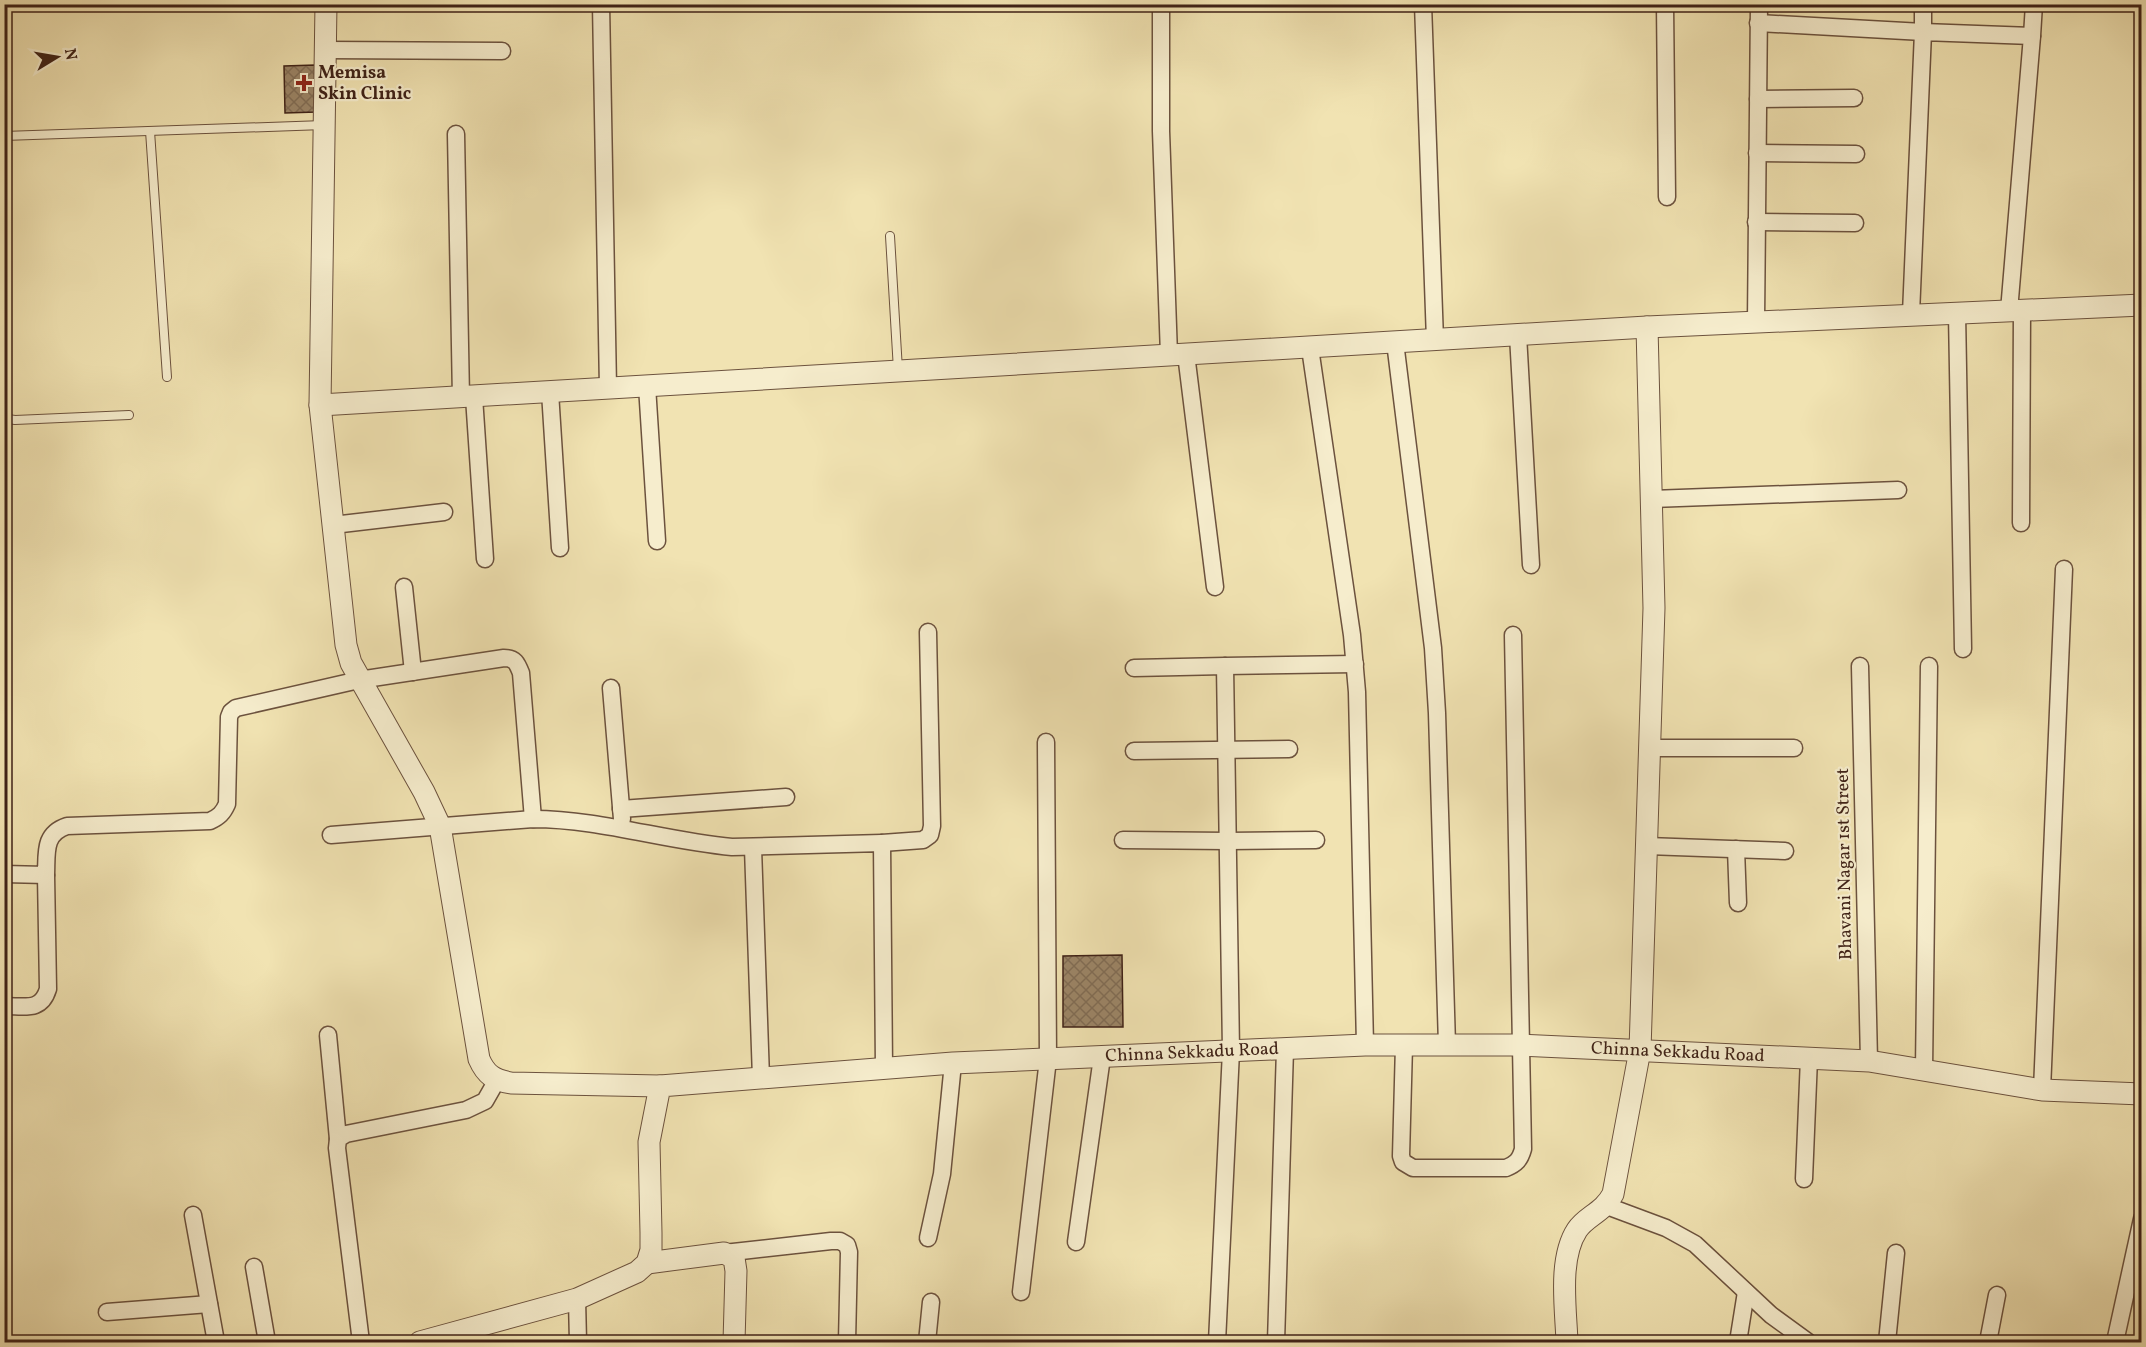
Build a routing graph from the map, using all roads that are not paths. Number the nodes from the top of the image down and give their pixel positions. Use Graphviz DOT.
graph roads {
  1 [pos="326,4"];
  2 [pos="601,4"];
  3 [pos="1161,4"];
  4 [pos="1423,4"];
  5 [pos="1665,4"];
  6 [pos="1759,4"];
  7 [pos="1923,4"];
  8 [pos="2034,4"];
  9 [pos="1758,23"];
  10 [pos="1923,32"];
  11 [pos="2032,36"];
  12 [pos="325,50"];
  13 [pos="502,51"];
  14 [pos="1854,98"];
  15 [pos="1758,99"];
  16 [pos="324,125"];
  17 [pos="150,131"];
  18 [pos="456,134"];
  19 [pos="4,136"];
  20 [pos="1757,153"];
  21 [pos="1856,154"];
  22 [pos="1667,197"];
  23 [pos="1756,222"];
  24 [pos="1855,223"];
  25 [pos="890,236"];
  26 [pos="2142,305"];
  27 [pos="2015,311"];
  28 [pos="1957,313"];
  29 [pos="1911,314"];
  30 [pos="1756,322"];
  31 [pos="1647,327"];
  32 [pos="1518,335"];
  33 [pos="1435,340"];
  34 [pos="1395,342"];
  35 [pos="1310,348"];
  36 [pos="1177,355"];
  37 [pos="898,371"];
  38 [pos="167,377"];
  39 [pos="646,386"];
  40 [pos="608,388"];
  41 [pos="550,392"];
  42 [pos="467,397"];
  43 [pos="320,405"];
  44 [pos="4,415"];
  45 [pos="129,415"];
  46 [pos="1898,490"];
  47 [pos="1652,499"];
  48 [pos="444,512"];
  49 [pos="2021,523"];
  50 [pos="333,525"];
  51 [pos="657,541"];
  52 [pos="560,548"];
  53 [pos="485,559"];
  54 [pos="1531,566"];
  55 [pos="2064,569"];
  56 [pos="1215,586"];
  57 [pos="404,587"];
  58 [pos="928,632"];
  59 [pos="1513,635"];
  60 [pos="1962,649"];
  61 [pos="1355,664"];
  62 [pos="1225,666"];
  63 [pos="1860,666"];
  64 [pos="1929,666"];
  65 [pos="1134,668"];
  66 [pos="413,672"];
  67 [pos="358,680"];
  68 [pos="611,688"];
  69 [pos="1046,742"];
  70 [pos="1651,748"];
  71 [pos="1794,748"];
  72 [pos="1289,749"];
  73 [pos="1227,750"];
  74 [pos="1134,751"];
  75 [pos="786,797"];
  76 [pos="621,809"];
  77 [pos="533,819"];
  78 [pos="440,826"];
  79 [pos="623,829"];
  80 [pos="331,835"];
  81 [pos="1123,840"];
  82 [pos="1316,840"];
  83 [pos="1228,841"];
  84 [pos="882,843"];
  85 [pos="1647,846"];
  86 [pos="753,848"];
  87 [pos="1736,849"];
  88 [pos="1785,851"];
  89 [pos="4,874"];
  90 [pos="46,875"];
  91 [pos="1738,903"];
  92 [pos="4,1006"];
  93 [pos="328,1035"];
  94 [pos="1365,1045"];
  95 [pos="1404,1045"];
  96 [pos="1447,1045"];
  97 [pos="1520,1045"];
  98 [pos="1284,1049"];
  99 [pos="1640,1050"];
  100 [pos="1232,1051"];
  101 [pos="1102,1057"];
  102 [pos="1809,1058"];
  103 [pos="1048,1059"];
  104 [pos="1869,1061"];
  105 [pos="953,1063"];
  106 [pos="884,1068"];
  107 [pos="1924,1070"];
  108 [pos="761,1078"];
  109 [pos="497,1080"];
  110 [pos="660,1086"];
  111 [pos="2042,1090"];
  112 [pos="2142,1094"];
  113 [pos="338,1139"];
  114 [pos="1804,1179"];
  115 [pos="1607,1206"];
  116 [pos="193,1215"];
  117 [pos="2142,1220"];
  118 [pos="928,1238"];
  119 [pos="1076,1242"];
  120 [pos="724,1253"];
  121 [pos="1896,1253"];
  122 [pos="646,1263"];
  123 [pos="254,1267"];
  124 [pos="1021,1292"];
  125 [pos="1746,1292"];
  126 [pos="1996,1295"];
  127 [pos="577,1299"];
  128 [pos="932,1302"];
  129 [pos="209,1304"];
  130 [pos="107,1312"];
  131 [pos="216,1342"];
  132 [pos="267,1342"];
  133 [pos="361,1342"];
  134 [pos="420,1342"];
  135 [pos="578,1342"];
  136 [pos="734,1342"];
  137 [pos="847,1342"];
  138 [pos="927,1342"];
  139 [pos="1217,1342"];
  140 [pos="1276,1342"];
  141 [pos="1567,1342"];
  142 [pos="1738,1342"];
  143 [pos="1808,1342"];
  144 [pos="1887,1342"];
  145 [pos="1988,1342"];
  146 [pos="2115,1342"];
  1 -- 12 [label="street"];
  2 -- 40 [label="street"];
  3 -- 36 [label="street"];
  4 -- 33 [label="street"];
  5 -- 22 [label="street"];
  6 -- 9 [label="street"];
  7 -- 10 [label="street"];
  8 -- 11 [label="street"];
  9 -- 10 [label="street"];
  9 -- 15 [label="street"];
  10 -- 11 [label="street"];
  10 -- 29 [label="street"];
  11 -- 27 [label="street"];
  12 -- 13 [label="street"];
  12 -- 16 [label="street"];
  14 -- 15 [label="street"];
  15 -- 20 [label="street"];
  16 -- 17 [label="lane"];
  16 -- 43 [label="street"];
  17 -- 19 [label="lane"];
  17 -- 38 [label="lane"];
  18 -- 42 [label="street"];
  20 -- 21 [label="street"];
  20 -- 23 [label="street"];
  23 -- 24 [label="street"];
  23 -- 30 [label="street"];
  25 -- 37 [label="lane"];
  26 -- 27 [label="street"];
  27 -- 28 [label="street"];
  27 -- 49 [label="street"];
  28 -- 29 [label="street"];
  28 -- 60 [label="street"];
  29 -- 30 [label="street"];
  30 -- 31 [label="street"];
  31 -- 32 [label="street"];
  31 -- 47 [label="street"];
  32 -- 33 [label="street"];
  32 -- 54 [label="street"];
  33 -- 34 [label="street"];
  34 -- 35 [label="street"];
  34 -- 96 [label="street"];
  35 -- 36 [label="street"];
  35 -- 61 [label="street"];
  36 -- 37 [label="street"];
  36 -- 56 [label="street"];
  37 -- 39 [label="street"];
  39 -- 40 [label="street"];
  39 -- 51 [label="street"];
  40 -- 41 [label="street"];
  41 -- 42 [label="street"];
  41 -- 52 [label="street"];
  42 -- 43 [label="street"];
  42 -- 53 [label="street"];
  43 -- 50 [label="street"];
  44 -- 45 [label="lane"];
  46 -- 47 [label="street"];
  47 -- 70 [label="street"];
  48 -- 50 [label="street"];
  50 -- 67 [label="street"];
  55 -- 111 [label="street"];
  57 -- 66 [label="street"];
  58 -- 84 [label="street"];
  59 -- 97 [label="street"];
  61 -- 62 [label="street"];
  61 -- 94 [label="street"];
  62 -- 65 [label="street"];
  62 -- 73 [label="street"];
  63 -- 104 [label="street, Bhavani Nagar 1st Street"];
  64 -- 107 [label="street"];
  66 -- 67 [label="street"];
  66 -- 77 [label="street"];
  67 -- 78 [label="street"];
  67 -- 90 [label="street"];
  68 -- 76 [label="street"];
  69 -- 103 [label="street"];
  70 -- 71 [label="street"];
  70 -- 85 [label="street"];
  72 -- 73 [label="street"];
  73 -- 74 [label="street"];
  73 -- 83 [label="street"];
  75 -- 76 [label="street"];
  76 -- 79 [label="street"];
  77 -- 78 [label="street"];
  77 -- 79 [label="street"];
  78 -- 80 [label="street"];
  78 -- 109 [label="street"];
  79 -- 86 [label="street"];
  81 -- 83 [label="street"];
  82 -- 83 [label="street"];
  83 -- 100 [label="street"];
  84 -- 86 [label="street"];
  84 -- 106 [label="street"];
  85 -- 87 [label="street"];
  85 -- 99 [label="street"];
  86 -- 108 [label="street"];
  87 -- 88 [label="street"];
  87 -- 91 [label="street"];
  89 -- 90 [label="street"];
  90 -- 92 [label="street"];
  93 -- 113 [label="street"];
  94 -- 95 [label="street, Chinna Sekkadu Road"];
  94 -- 98 [label="street, Chinna Sekkadu Road"];
  95 -- 96 [label="street, Chinna Sekkadu Road"];
  95 -- 97 [label="street"];
  96 -- 97 [label="street, Chinna Sekkadu Road"];
  97 -- 99 [label="street, Chinna Sekkadu Road"];
  98 -- 100 [label="street, Chinna Sekkadu Road"];
  98 -- 140 [label="street"];
  99 -- 102 [label="street, Chinna Sekkadu Road"];
  99 -- 115 [label="street"];
  100 -- 101 [label="street, Chinna Sekkadu Road"];
  100 -- 139 [label="street"];
  101 -- 103 [label="street, Chinna Sekkadu Road"];
  101 -- 119 [label="street"];
  102 -- 104 [label="street, Chinna Sekkadu Road"];
  102 -- 114 [label="street"];
  103 -- 105 [label="street, Chinna Sekkadu Road"];
  103 -- 124 [label="street"];
  104 -- 107 [label="street, Chinna Sekkadu Road"];
  105 -- 106 [label="street, Chinna Sekkadu Road"];
  105 -- 118 [label="street"];
  106 -- 108 [label="street, Chinna Sekkadu Road"];
  107 -- 111 [label="street, Chinna Sekkadu Road"];
  108 -- 110 [label="street, Chinna Sekkadu Road"];
  109 -- 110 [label="street, Chinna Sekkadu Road"];
  109 -- 113 [label="street"];
  110 -- 122 [label="street"];
  111 -- 112 [label="street, Chinna Sekkadu Road"];
  113 -- 133 [label="street"];
  115 -- 125 [label="street"];
  115 -- 141 [label="street"];
  116 -- 129 [label="street"];
  117 -- 146 [label="street"];
  120 -- 122 [label="street"];
  120 -- 136 [label="street"];
  120 -- 137 [label="street"];
  121 -- 144 [label="street"];
  122 -- 127 [label="street"];
  123 -- 132 [label="street"];
  125 -- 142 [label="street"];
  125 -- 143 [label="street"];
  126 -- 145 [label="street"];
  127 -- 134 [label="street"];
  127 -- 135 [label="street"];
  128 -- 138 [label="street"];
  129 -- 130 [label="street"];
  129 -- 131 [label="street"];
}
